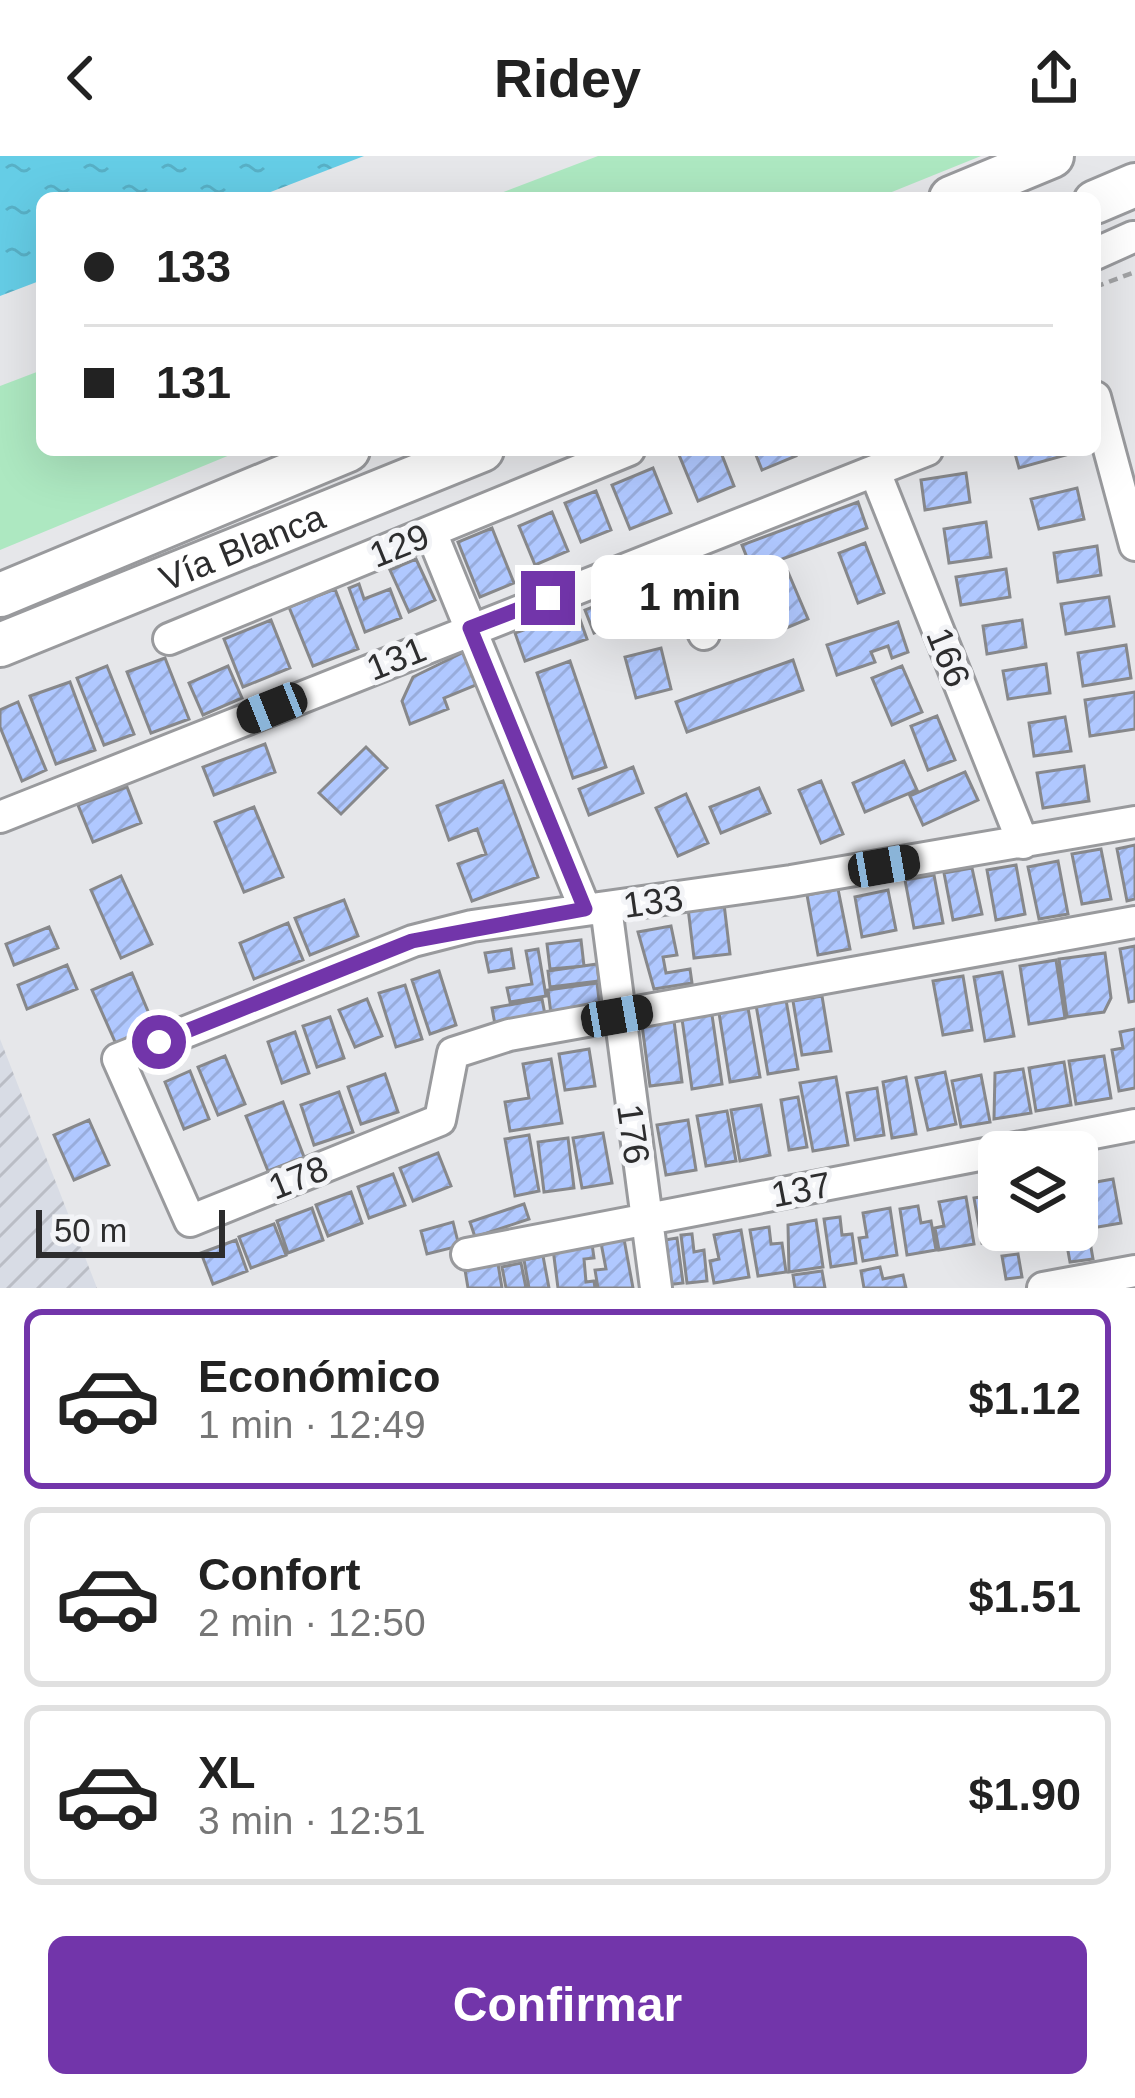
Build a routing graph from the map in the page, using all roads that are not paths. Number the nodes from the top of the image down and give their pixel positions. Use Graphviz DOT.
graph roads {
  1 [pos="1052,156"];
  2 [pos="1135,185"];
  3 [pos="965,192"];
  4 [pos="1101,201"];
  5 [pos="1101,208"];
  6 [pos="1134,228"];
  7 [pos="1101,239"];
  8 [pos="1101,250"];
  9 [pos="1101,419"];
  10 [pos="334,456"];
  11 [pos="467,456"];
  12 [pos="614,456"];
  13 [pos="913,456"];
  14 [pos="875,472"];
  15 [pos="431,532"];
  16 [pos="1135,545"];
  17 [pos="666,554"];
  18 [pos="0,596"];
  19 [pos="470,628"];
  20 [pos="704,634"];
  21 [pos="169,639"];
  22 [pos="0,645"];
  23 [pos="0,817"];
  24 [pos="1135,822"];
  25 [pos="1023,843"];
  26 [pos="595,908"];
  27 [pos="1135,922"];
  28 [pos="617,1016"];
  29 [pos="118,1059"];
  30 [pos="1135,1125"];
  31 [pos="645,1219"];
  32 [pos="467,1254"];
  33 [pos="1135,1271"];
  34 [pos="656,1288"];
  35 [pos="1043,1288"];
  1 -- 3 [label="highway"];
  2 -- 4 [label="highway"];
  5 -- 6 [label="street"];
  6 -- 7 [label="street"];
  6 -- 8 [label="street"];
  9 -- 16 [label="street"];
  10 -- 18 [label="highway, Vía Blanca"];
  11 -- 22 [label="highway, Vía Blanca"];
  12 -- 15 [label="street, 129"];
  13 -- 14 [label="street, 131"];
  14 -- 17 [label="street, 131"];
  14 -- 25 [label="street, 166"];
  15 -- 19 [label="street, 176"];
  15 -- 21 [label="street, 129"];
  17 -- 19 [label="street, 131"];
  17 -- 20 [label="street"];
  19 -- 23 [label="street, 131"];
  19 -- 26 [label="street, 176"];
  24 -- 25 [label="street, 133"];
  25 -- 26 [label="street, 133"];
  26 -- 28 [label="street, 176"];
  26 -- 29 [label="street, 133"];
  27 -- 28 [label="street"];
  28 -- 29 [label="street, 178"];
  28 -- 31 [label="street, 176"];
  30 -- 31 [label="street, 137"];
  31 -- 32 [label="street, 137"];
  31 -- 34 [label="street, 176"];
  33 -- 35 [label="street"];
}
